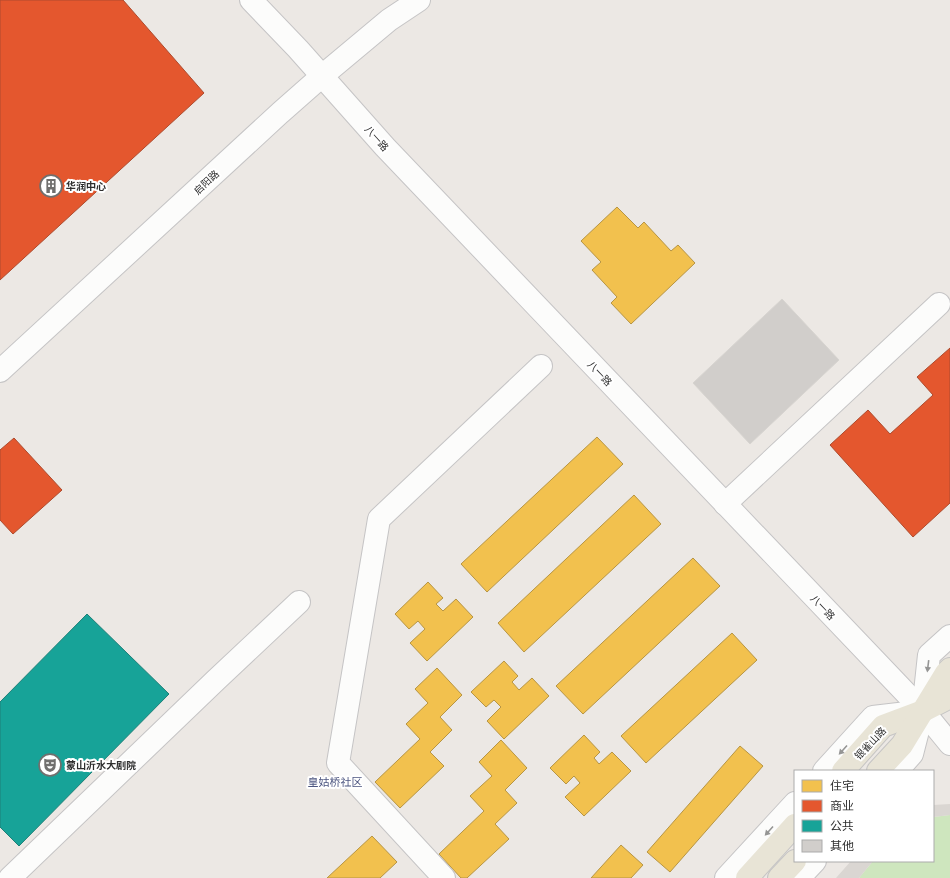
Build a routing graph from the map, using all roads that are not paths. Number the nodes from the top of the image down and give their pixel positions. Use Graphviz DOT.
graph roads {
  1 [pos="252,0"];
  2 [pos="419,0"];
  3 [pos="322,76"];
  4 [pos="939,304"];
  5 [pos="541,366"];
  6 [pos="0,371"];
  7 [pos="725,504"];
  8 [pos="299,602"];
  9 [pos="950,636"];
  10 [pos="950,669"];
  11 [pos="950,697"];
  12 [pos="950,709"];
  13 [pos="923,711"];
  14 [pos="950,744"];
  15 [pos="825,770"];
  16 [pos="844,770"];
  17 [pos="879,770"];
  18 [pos="898,770"];
  19 [pos="794,804"];
  20 [pos="794,826"];
  21 [pos="794,862"];
  22 [pos="814,862"];
  23 [pos="10,878"];
  24 [pos="444,878"];
  25 [pos="726,878"];
  26 [pos="747,878"];
  27 [pos="779,878"];
  28 [pos="799,878"];
  1 -- 3 [label="street, 八一路"];
  2 -- 3 [label="street, 启阳路"];
  3 -- 6 [label="street, 启阳路"];
  3 -- 7 [label="street, 八一路"];
  4 -- 7 [label="street"];
  5 -- 24 [label="street"];
  7 -- 13 [label="street, 八一路"];
  8 -- 23 [label="street"];
  9 -- 13 [label="street, one-way"];
  10 -- 13 [label="main road"];
  11 -- 13 [label="main road, 银雀山路"];
  12 -- 13 [label="street"];
  13 -- 14 [label="street, 八一路"];
  13 -- 15 [label="street, one-way"];
  13 -- 16 [label="main road, 银雀山路"];
  13 -- 17 [label="main road"];
  13 -- 18 [label="street"];
  19 -- 25 [label="street, one-way"];
  20 -- 26 [label="main road"];
  21 -- 27 [label="main road"];
  22 -- 28 [label="street"];
}
